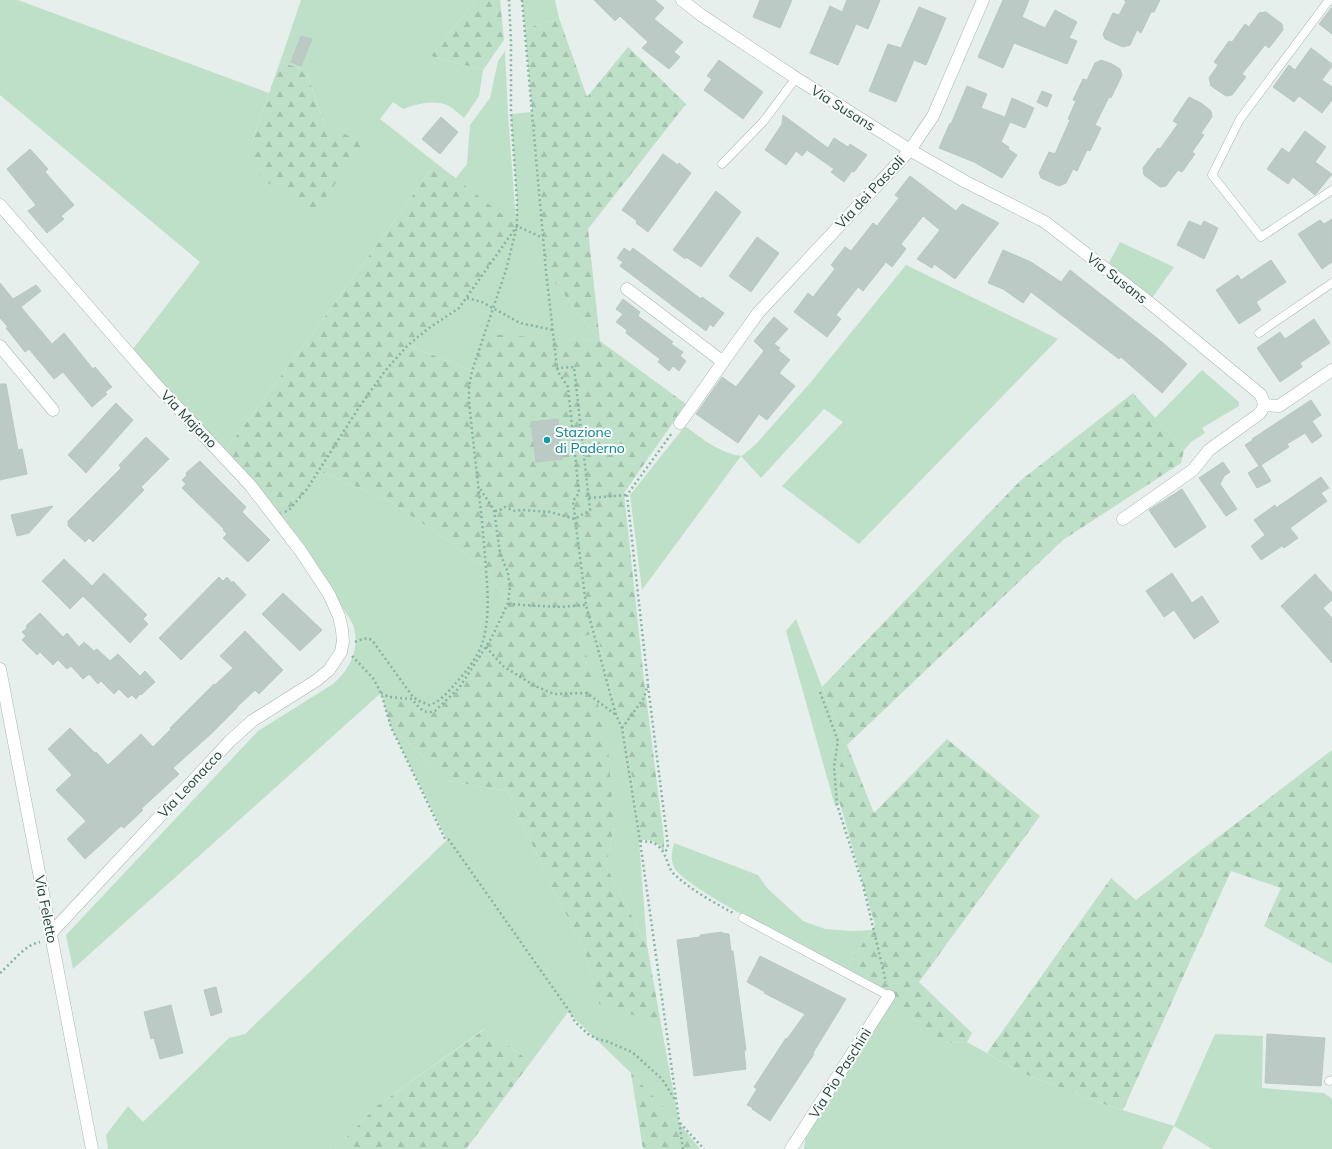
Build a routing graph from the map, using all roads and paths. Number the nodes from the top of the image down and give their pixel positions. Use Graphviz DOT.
graph roads {
  1 [pos="509,0"];
  2 [pos="522,0"];
  3 [pos="682,0"];
  4 [pos="983,0"];
  5 [pos="1329,0"];
  6 [pos="796,78"];
  7 [pos="910,150"];
  8 [pos="722,164"];
  9 [pos="1332,190"];
  10 [pos="0,205"];
  11 [pos="517,226"];
  12 [pos="543,238"];
  13 [pos="1332,283"];
  14 [pos="627,289"];
  15 [pos="467,298"];
  16 [pos="493,309"];
  17 [pos="553,330"];
  18 [pos="1259,333"];
  19 [pos="0,346"];
  20 [pos="723,362"];
  21 [pos="557,368"];
  22 [pos="1332,370"];
  23 [pos="1264,405"];
  24 [pos="53,410"];
  25 [pos="680,423"];
  26 [pos="479,487"];
  27 [pos="627,495"];
  28 [pos="589,498"];
  29 [pos="495,511"];
  30 [pos="276,518"];
  31 [pos="574,519"];
  32 [pos="1123,519"];
  33 [pos="508,604"];
  34 [pos="586,605"];
  35 [pos="364,638"];
  36 [pos="486,647"];
  37 [pos="342,652"];
  38 [pos="353,657"];
  39 [pos="0,669"];
  40 [pos="648,684"];
  41 [pos="459,688"];
  42 [pos="381,692"];
  43 [pos="820,692"];
  44 [pos="439,699"];
  45 [pos="616,715"];
  46 [pos="622,728"];
  47 [pos="640,842"];
  48 [pos="665,854"];
  49 [pos="743,918"];
  50 [pos="47,937"];
  51 [pos="0,973"];
  52 [pos="889,996"];
  53 [pos="677,1103"];
  54 [pos="680,1123"];
  55 [pos="92,1149"];
  56 [pos="683,1149"];
  57 [pos="704,1149"];
  58 [pos="791,1149"];
  1 -- 11 [label="path"];
  2 -- 12 [label="path"];
  3 -- 6 [label="street, Via Susans"];
  4 -- 7 [label="street, Via dei Pascoli"];
  5 -- 9 [label="lane"];
  6 -- 7 [label="street, Via Susans"];
  6 -- 8 [label="lane, Via Susans"];
  7 -- 20 [label="street, Via dei Pascoli"];
  7 -- 23 [label="street, Via Susans"];
  10 -- 30 [label="street, Via Majano"];
  11 -- 12 [label="path"];
  11 -- 15 [label="path"];
  11 -- 16 [label="path"];
  12 -- 17 [label="path"];
  13 -- 18 [label="lane"];
  14 -- 20 [label="street"];
  15 -- 16 [label="path"];
  15 -- 30 [label="path"];
  16 -- 17 [label="path"];
  16 -- 26 [label="path"];
  17 -- 21 [label="path"];
  19 -- 24 [label="street"];
  20 -- 25 [label="street, Via dei Pascoli"];
  21 -- 28 [label="path"];
  21 -- 31 [label="path"];
  22 -- 23 [label="street"];
  23 -- 32 [label="street"];
  25 -- 27 [label="path"];
  26 -- 29 [label="path"];
  26 -- 44 [label="path"];
  27 -- 28 [label="path"];
  27 -- 40 [label="path"];
  28 -- 31 [label="path"];
  29 -- 31 [label="path"];
  29 -- 33 [label="path"];
  30 -- 37 [label="street, Via Majano"];
  31 -- 34 [label="path"];
  33 -- 34 [label="path"];
  33 -- 36 [label="path"];
  34 -- 45 [label="path"];
  35 -- 44 [label="path"];
  36 -- 41 [label="path"];
  36 -- 45 [label="path"];
  37 -- 50 [label="street, Via Leonacco"];
  38 -- 42 [label="path"];
  39 -- 50 [label="street, Via Feletto"];
  40 -- 46 [label="path"];
  40 -- 48 [label="path"];
  41 -- 42 [label="path"];
  41 -- 44 [label="path"];
  42 -- 53 [label="path"];
  43 -- 52 [label="path"];
  45 -- 46 [label="path"];
  46 -- 47 [label="path"];
  47 -- 48 [label="path"];
  47 -- 53 [label="path"];
  48 -- 49 [label="path"];
  49 -- 52 [label="lane"];
  50 -- 51 [label="path"];
  50 -- 55 [label="street, Via Feletto"];
  52 -- 58 [label="street, Via Pio Paschini"];
  53 -- 54 [label="path"];
  54 -- 56 [label="path"];
  54 -- 57 [label="path"];
}
